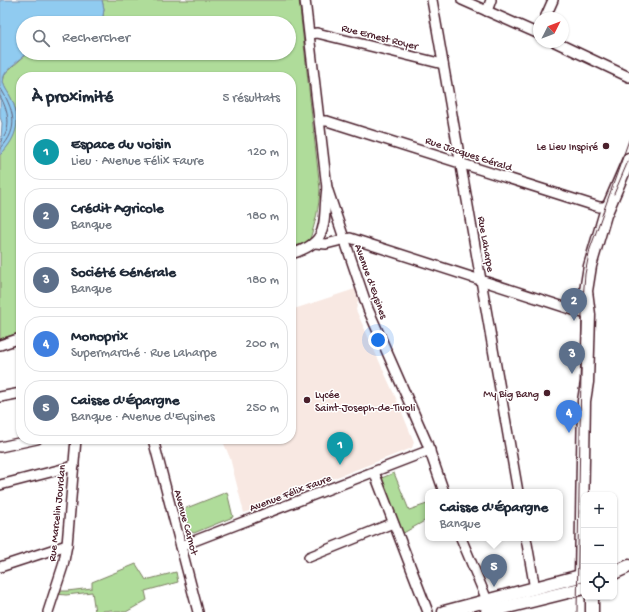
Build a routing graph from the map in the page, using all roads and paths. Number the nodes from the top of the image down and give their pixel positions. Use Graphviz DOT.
graph roads {
  1 [pos="305,0"];
  2 [pos="432,0"];
  3 [pos="462,0"];
  4 [pos="491,0"];
  5 [pos="553,0"];
  6 [pos="487,11"];
  7 [pos="548,12"];
  8 [pos="533,31"];
  9 [pos="310,34"];
  10 [pos="568,48"];
  11 [pos="443,64"];
  12 [pos="629,76"];
  13 [pos="320,121"];
  14 [pos="628,162"];
  15 [pos="460,163"];
  16 [pos="327,188"];
  17 [pos="609,204"];
  18 [pos="344,238"];
  19 [pos="315,243"];
  20 [pos="296,253"];
  21 [pos="481,279"];
  22 [pos="589,315"];
  23 [pos="16,340"];
  24 [pos="0,345"];
  25 [pos="16,394"];
  26 [pos="0,397"];
  27 [pos="16,444"];
  28 [pos="76,444"];
  29 [pos="154,444"];
  30 [pos="0,447"];
  31 [pos="430,450"];
  32 [pos="74,466"];
  33 [pos="374,472"];
  34 [pos="0,485"];
  35 [pos="443,489"];
  36 [pos="517,489"];
  37 [pos="393,523"];
  38 [pos="461,541"];
  39 [pos="527,541"];
  40 [pos="67,545"];
  41 [pos="181,546"];
  42 [pos="309,557"];
  43 [pos="583,564"];
  44 [pos="629,565"];
  45 [pos="0,567"];
  46 [pos="617,567"];
  47 [pos="617,571"];
  48 [pos="629,575"];
  49 [pos="617,579"];
  50 [pos="581,584"];
  51 [pos="581,584"];
  52 [pos="535,589"];
  53 [pos="592,600"];
  54 [pos="492,608"];
  55 [pos="511,609"];
  56 [pos="48,612"];
  57 [pos="198,612"];
  58 [pos="428,612"];
  59 [pos="444,612"];
  60 [pos="464,612"];
  61 [pos="592,612"];
  1 -- 9 [label="street, Avenue d'Eysines"];
  2 -- 11 [label="street, Rue Laharpe"];
  3 -- 6 [label="street"];
  4 -- 6 [label="street"];
  5 -- 7 [label="street"];
  6 -- 8 [label="street"];
  9 -- 11 [label="street, Rue Ernest Royer"];
  9 -- 13 [label="street, Avenue d'Eysines"];
  10 -- 12 [label="street"];
  11 -- 15 [label="street, Rue Laharpe"];
  13 -- 15 [label="street, Rue Jacques Gérald"];
  13 -- 16 [label="street, Avenue d'Eysines"];
  14 -- 17 [label="main road"];
  15 -- 17 [label="street, Rue Jacques Gérald"];
  15 -- 21 [label="street, Rue Laharpe"];
  16 -- 18 [label="street, Avenue d'Eysines"];
  16 -- 19 [label="street, Avenue d'Eysines"];
  17 -- 22 [label="main road"];
  18 -- 19 [label="street"];
  18 -- 21 [label="street"];
  18 -- 31 [label="street, Avenue d'Eysines"];
  19 -- 20 [label="street"];
  21 -- 22 [label="street"];
  21 -- 36 [label="street, Rue Laharpe"];
  22 -- 43 [label="main road"];
  23 -- 24 [label="street"];
  25 -- 26 [label="street"];
  27 -- 30 [label="street"];
  28 -- 32 [label="street, Rue Marcelin Jourdan"];
  29 -- 41 [label="street, Avenue Carnot"];
  31 -- 33 [label="street, Avenue Félix Faure"];
  31 -- 35 [label="street, Avenue d'Eysines"];
  32 -- 34 [label="street"];
  32 -- 40 [label="street, Rue Marcelin Jourdan"];
  33 -- 37 [label="street"];
  33 -- 41 [label="street, Avenue Félix Faure"];
  37 -- 42 [label="street"];
  37 -- 58 [label="street"];
  38 -- 54 [label="street"];
  39 -- 52 [label="street"];
  40 -- 45 [label="street"];
  40 -- 56 [label="street, Rue Marcelin Jourdan"];
  41 -- 57 [label="street, Avenue Carnot"];
  44 -- 46 [label="main road"];
  44 -- 47 [label="main road"];
  48 -- 49 [label="main road"];
  50 -- 52 [label="main road"];
  51 -- 55 [label="main road"];
  52 -- 54 [label="main road"];
  53 -- 61 [label="main road"];
  54 -- 55 [label="main road"];
  54 -- 59 [label="main road"];
  54 -- 60 [label="street"];
}
